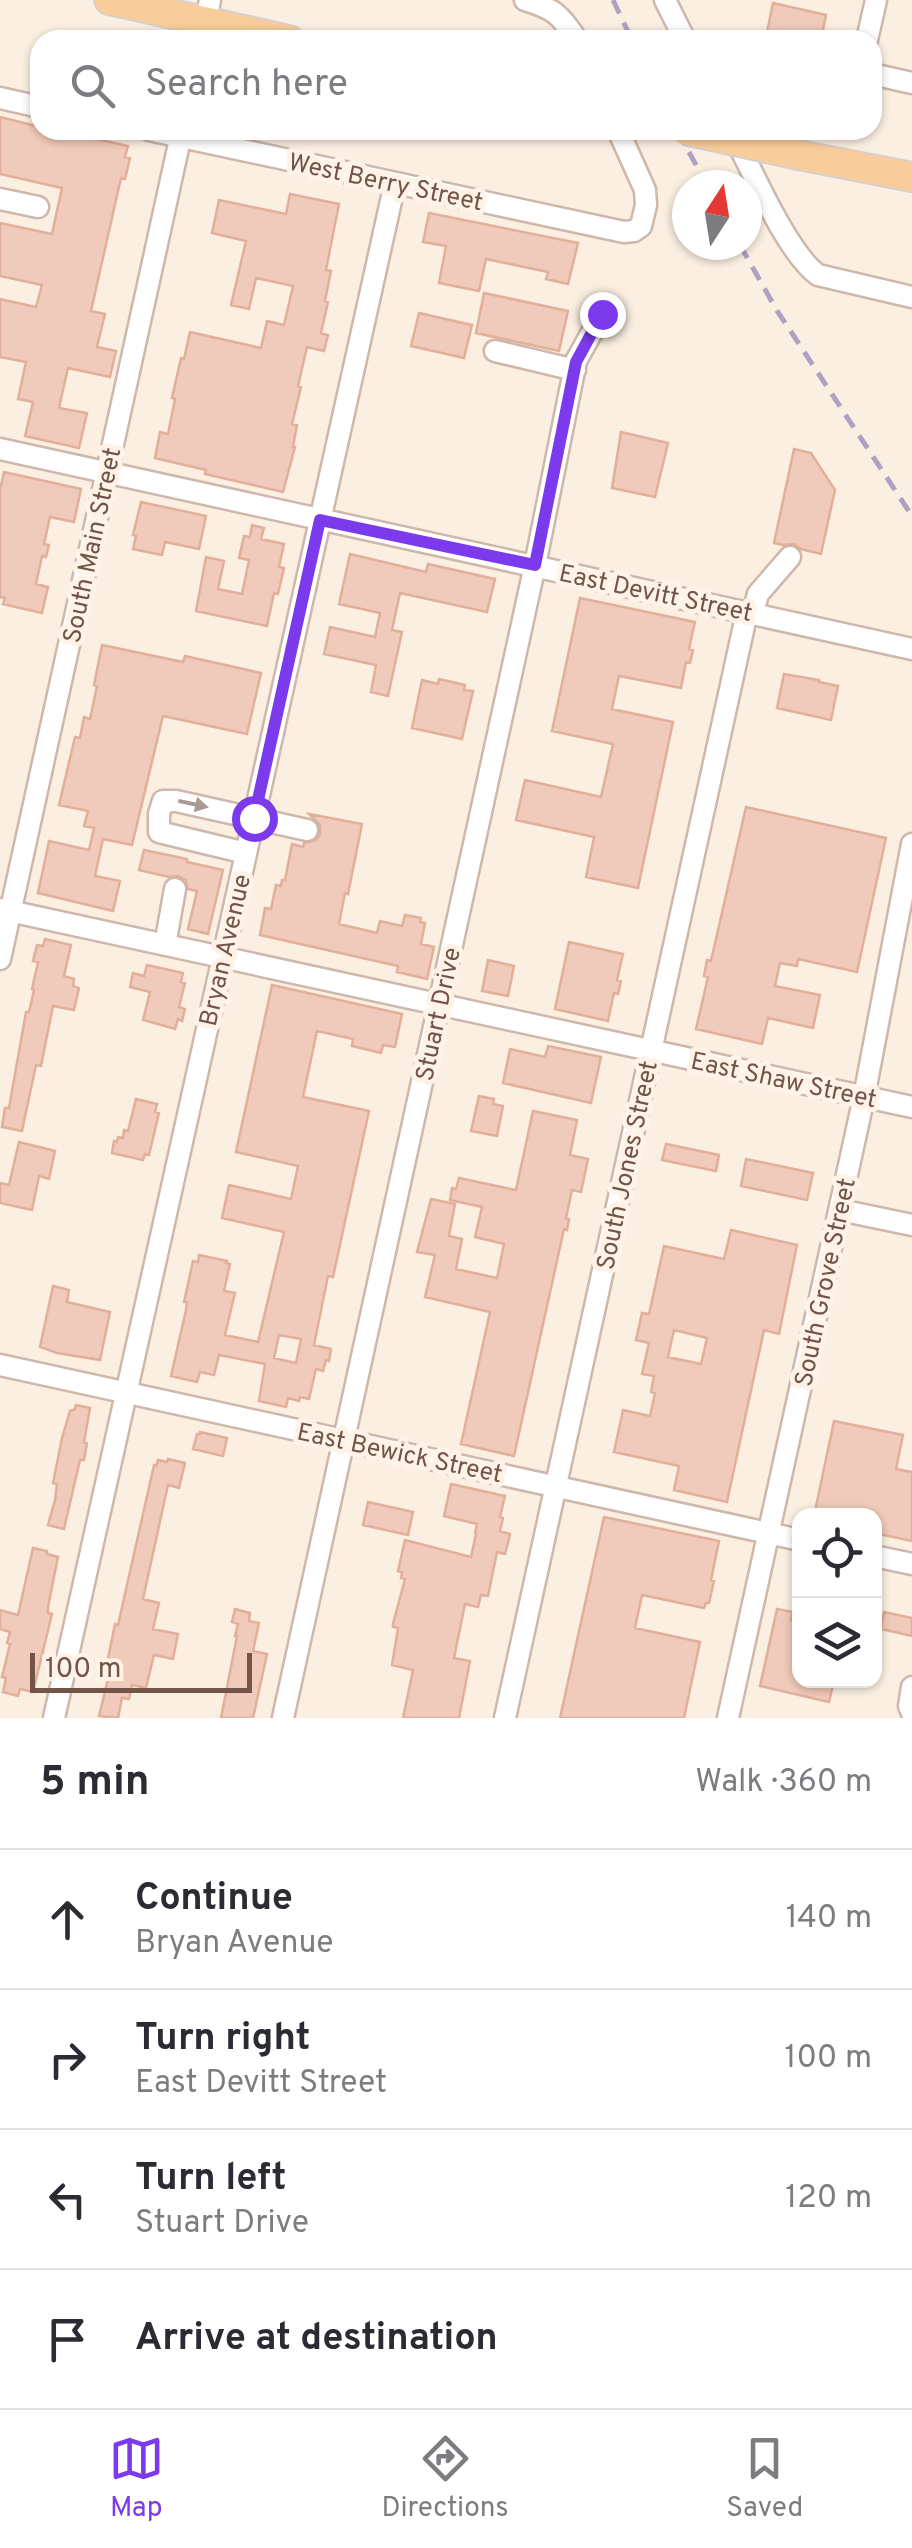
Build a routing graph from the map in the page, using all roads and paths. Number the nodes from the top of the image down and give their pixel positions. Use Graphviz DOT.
graph roads {
  1 [pos="109,0"];
  2 [pos="525,0"];
  3 [pos="665,0"];
  4 [pos="876,0"];
  5 [pos="206,20"];
  6 [pos="247,30"];
  7 [pos="570,30"];
  8 [pos="680,30"];
  9 [pos="869,30"];
  10 [pos="882,76"];
  11 [pos="912,83"];
  12 [pos="0,98"];
  13 [pos="30,105"];
  14 [pos="179,140"];
  15 [pos="211,140"];
  16 [pos="622,140"];
  17 [pos="731,140"];
  18 [pos="737,140"];
  19 [pos="912,177"];
  20 [pos="395,183"];
  21 [pos="0,199"];
  22 [pos="38,207"];
  23 [pos="912,297"];
  24 [pos="602,314"];
  25 [pos="495,351"];
  26 [pos="575,370"];
  27 [pos="0,449"];
  28 [pos="107,474"];
  29 [pos="320,520"];
  30 [pos="790,557"];
  31 [pos="535,565"];
  32 [pos="750,613"];
  33 [pos="912,649"];
  34 [pos="254,818"];
  35 [pos="307,830"];
  36 [pos="912,844"];
  37 [pos="246,854"];
  38 [pos="174,889"];
  39 [pos="5,910"];
  40 [pos="166,945"];
  41 [pos="223,958"];
  42 [pos="0,959"];
  43 [pos="438,1004"];
  44 [pos="651,1050"];
  45 [pos="864,1096"];
  46 [pos="912,1107"];
  47 [pos="840,1210"];
  48 [pos="912,1225"];
  49 [pos="0,1366"];
  50 [pos="126,1393"];
  51 [pos="344,1440"];
  52 [pos="556,1486"];
  53 [pos="770,1534"];
  54 [pos="792,1538"];
  55 [pos="882,1558"];
  56 [pos="912,1564"];
  57 [pos="912,1687"];
  58 [pos="912,1713"];
  59 [pos="54,1718"];
  60 [pos="282,1718"];
  61 [pos="506,1718"];
  62 [pos="728,1718"];
  1 -- 5 [label="main road"];
  2 -- 7 [label="street"];
  3 -- 8 [label="street"];
  4 -- 9 [label="street"];
  5 -- 6 [label="main road"];
  10 -- 11 [label="street"];
  12 -- 13 [label="street"];
  14 -- 28 [label="street, South Main Street"];
  15 -- 20 [label="street, West Berry Street"];
  16 -- 20 [label="street, West Berry Street"];
  17 -- 19 [label="main road, bridge"];
  18 -- 23 [label="street"];
  20 -- 29 [label="street, Bryan Avenue"];
  21 -- 22 [label="street"];
  24 -- 26 [label="street, Stuart Drive"];
  25 -- 26 [label="street"];
  26 -- 31 [label="street, Stuart Drive"];
  27 -- 28 [label="street, East Devitt Street"];
  28 -- 29 [label="street, East Devitt Street"];
  28 -- 39 [label="street, South Main Street"];
  29 -- 31 [label="street, East Devitt Street"];
  29 -- 34 [label="street, Bryan Avenue"];
  30 -- 32 [label="street, South Jones Street"];
  31 -- 32 [label="street, East Devitt Street"];
  31 -- 43 [label="street, Stuart Drive"];
  32 -- 33 [label="street, East Devitt Street"];
  32 -- 44 [label="street, South Jones Street"];
  34 -- 35 [label="street"];
  34 -- 37 [label="street, Bryan Avenue"];
  37 -- 34 [label="street, one-way"];
  36 -- 45 [label="street, South Grove Street"];
  37 -- 41 [label="street, Bryan Avenue"];
  38 -- 40 [label="street"];
  39 -- 40 [label="street, East Shaw Street"];
  39 -- 42 [label="street, South Main Street"];
  40 -- 41 [label="street, East Shaw Street"];
  41 -- 43 [label="street, East Shaw Street"];
  41 -- 50 [label="street, Bryan Avenue"];
  43 -- 44 [label="street, East Shaw Street"];
  43 -- 51 [label="street, Stuart Drive"];
  44 -- 45 [label="street, East Shaw Street"];
  44 -- 52 [label="street, South Jones Street"];
  45 -- 46 [label="street, East Shaw Street"];
  45 -- 47 [label="street, South Grove Street"];
  47 -- 48 [label="street"];
  47 -- 53 [label="street, South Grove Street"];
  49 -- 50 [label="street, East Bewick Street"];
  50 -- 51 [label="street, East Bewick Street"];
  50 -- 59 [label="street, Bryan Avenue"];
  51 -- 52 [label="street, East Bewick Street"];
  51 -- 60 [label="street, Stuart Drive"];
  52 -- 53 [label="street, East Bewick Street"];
  52 -- 61 [label="street, South Jones Street"];
  53 -- 54 [label="street, East Bewick Street"];
  53 -- 62 [label="street, South Grove Street"];
  55 -- 56 [label="street"];
  57 -- 58 [label="street"];
}
